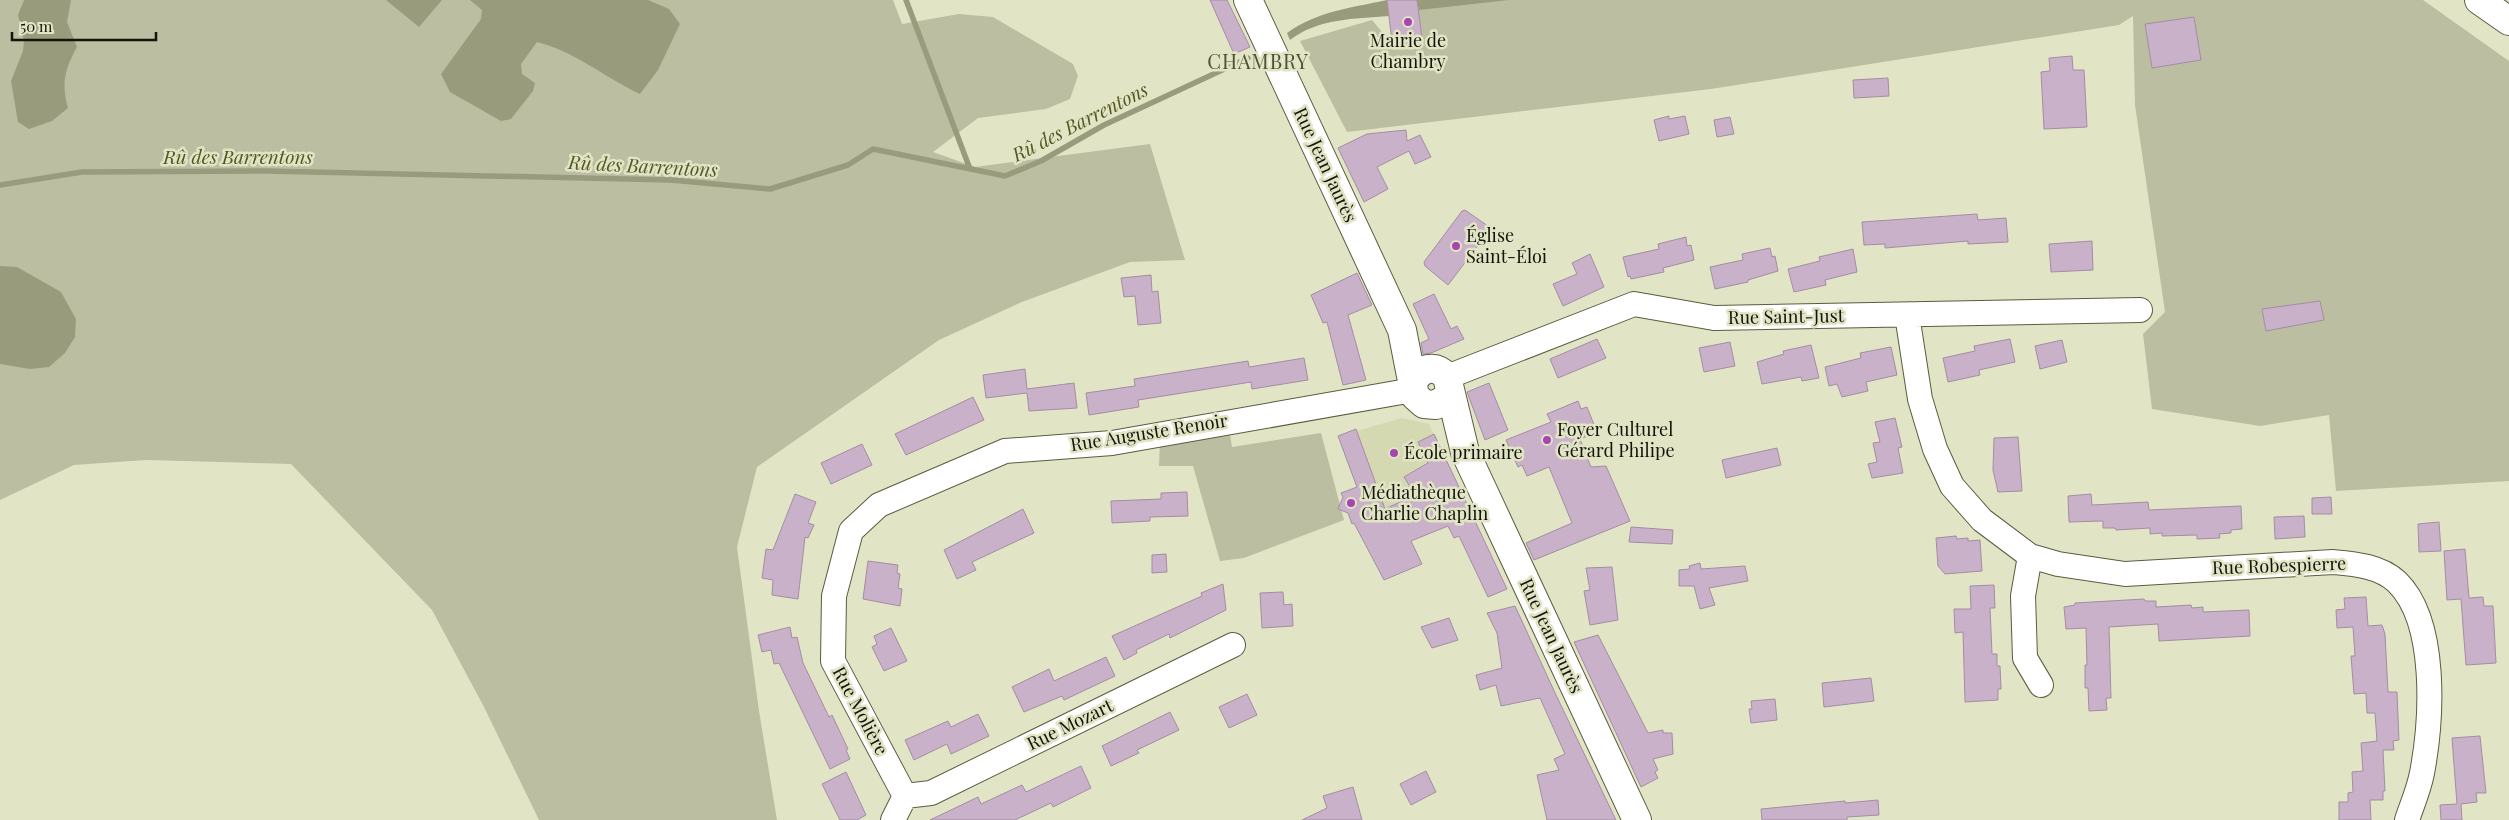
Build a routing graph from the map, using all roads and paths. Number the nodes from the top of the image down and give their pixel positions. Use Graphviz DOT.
graph roads {
  1 [pos="1248,0"];
  2 [pos="2479,0"];
  3 [pos="2509,21"];
  4 [pos="2140,310"];
  5 [pos="1907,315"];
  6 [pos="1430,386"];
  7 [pos="893,499"];
  8 [pos="2030,556"];
  9 [pos="1233,645"];
  10 [pos="2041,685"];
  11 [pos="904,796"];
  12 [pos="893,820"];
  13 [pos="1637,820"];
  14 [pos="2407,820"];
  1 -- 6 [label="main road, Rue Jean Jaurès"];
  2 -- 3 [label="main road"];
  4 -- 5 [label="street, Rue Saint-Just"];
  5 -- 6 [label="street, Rue Saint-Just"];
  5 -- 8 [label="street, Rue Robespierre"];
  6 -- 7 [label="street, Rue Auguste Renoir"];
  6 -- 13 [label="main road, Rue Jean Jaurès"];
  7 -- 11 [label="street, Rue Molière"];
  8 -- 10 [label="street"];
  8 -- 14 [label="street, Rue Robespierre"];
  9 -- 11 [label="street, Rue Mozart"];
  11 -- 12 [label="street"];
}
